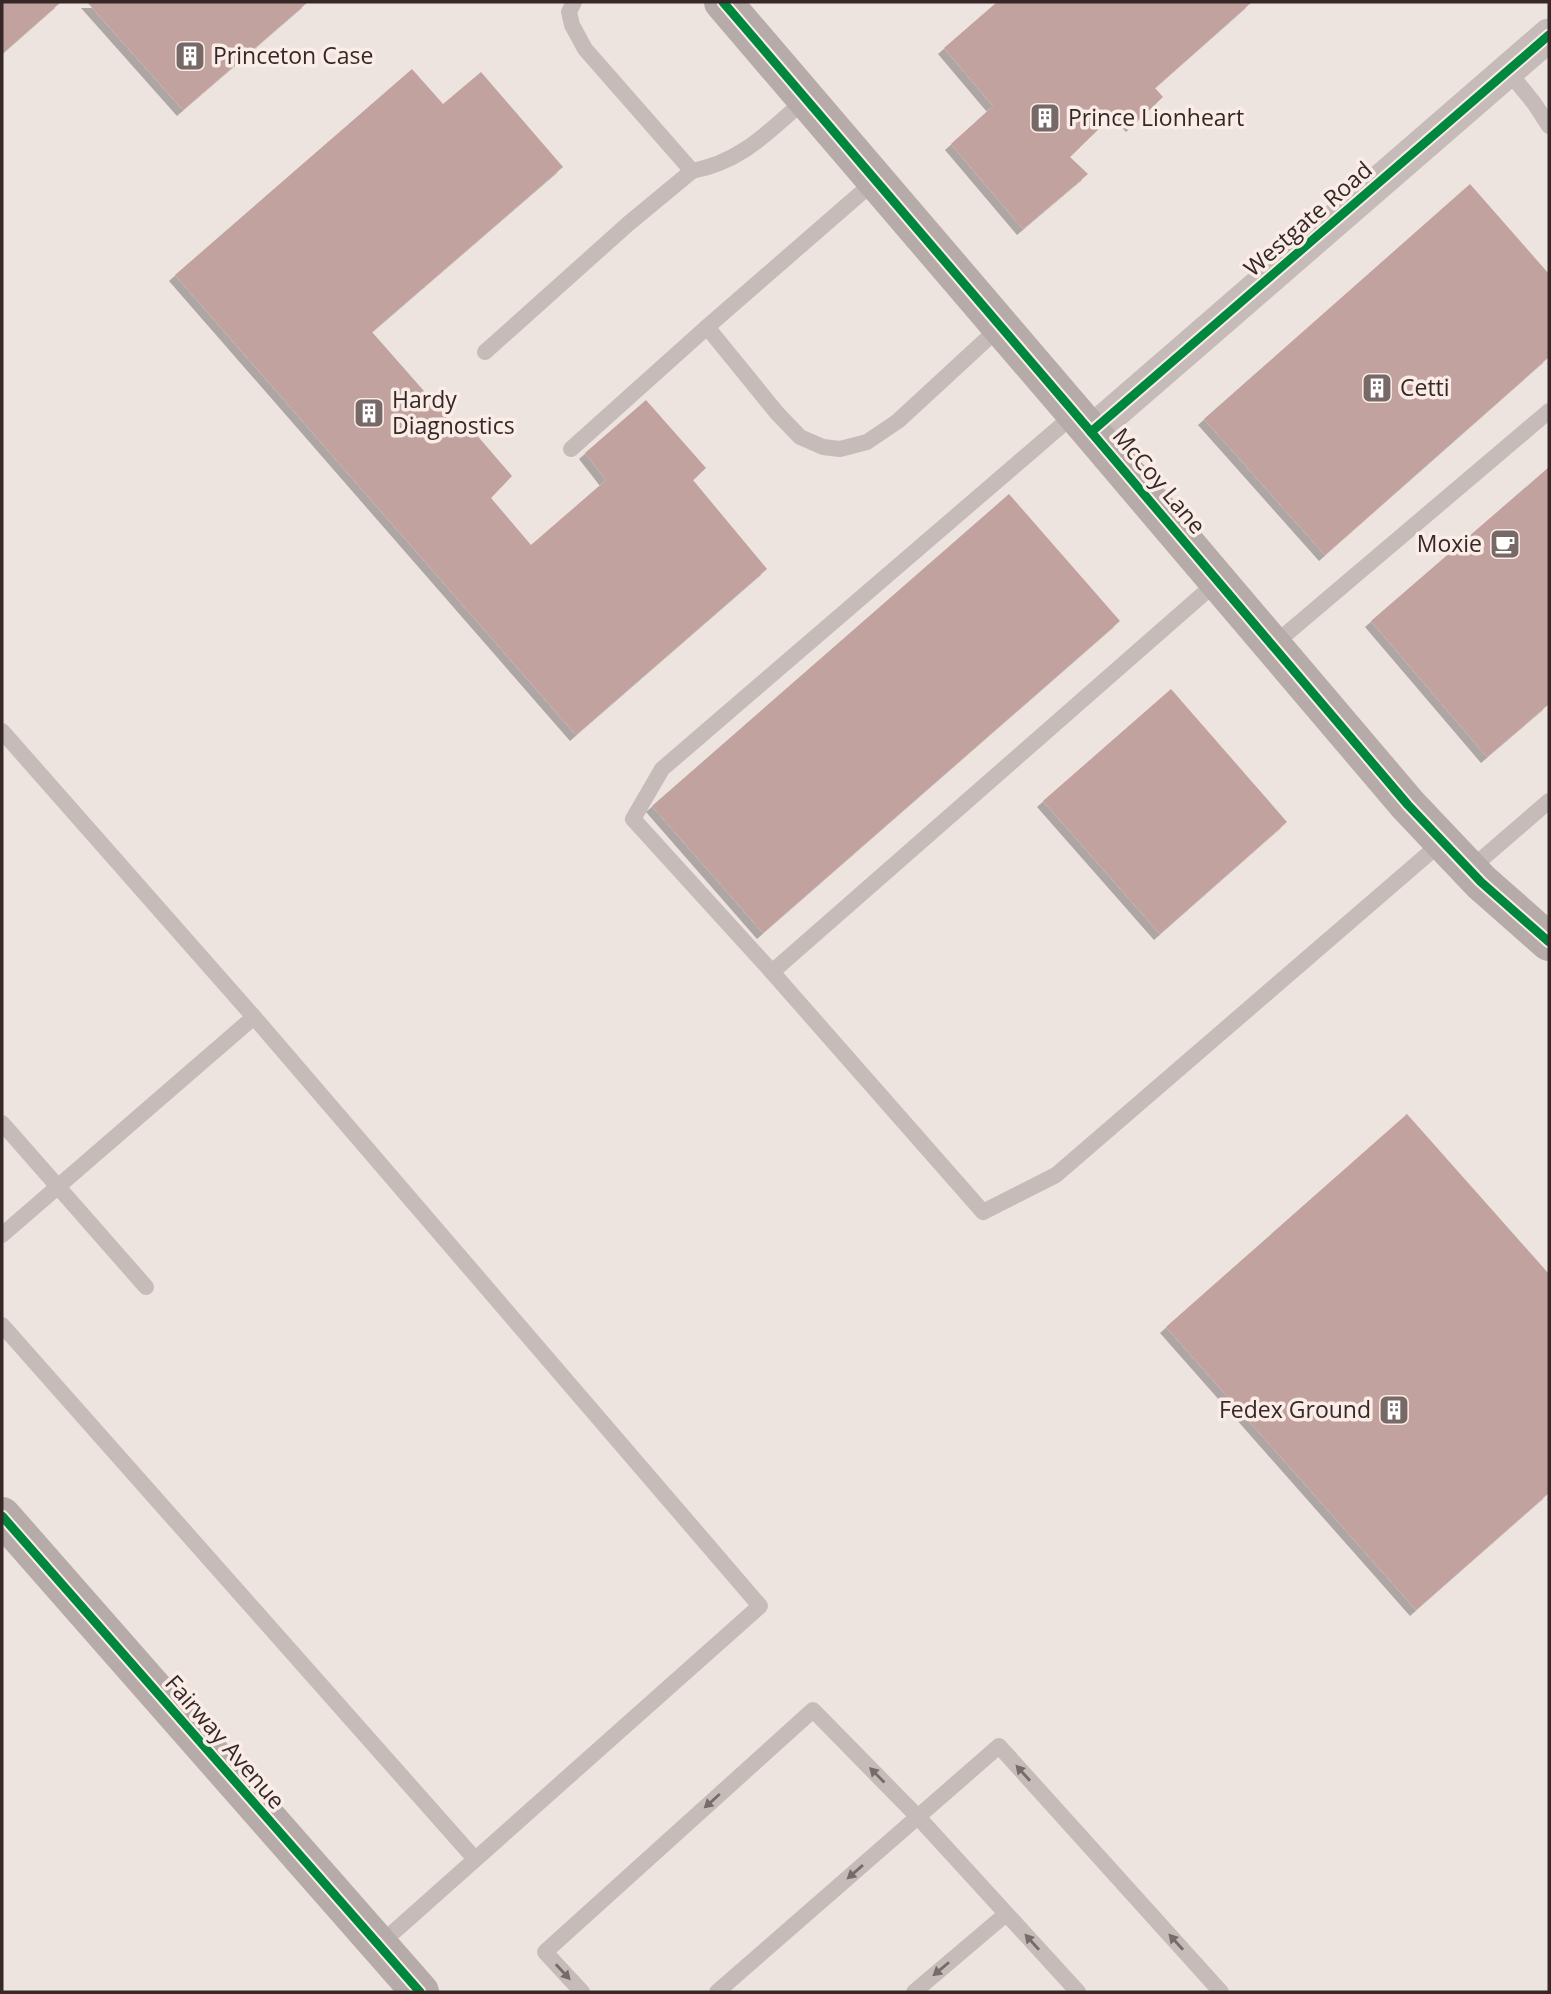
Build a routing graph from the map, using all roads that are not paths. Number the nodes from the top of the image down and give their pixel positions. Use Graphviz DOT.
graph roads {
  1 [pos="574,2"];
  2 [pos="723,2"];
  3 [pos="1549,35"];
  4 [pos="1507,71"];
  5 [pos="806,99"];
  6 [pos="1549,126"];
  7 [pos="692,171"];
  8 [pos="876,180"];
  9 [pos="1001,326"];
  10 [pos="707,327"];
  11 [pos="485,352"];
  12 [pos="1549,411"];
  13 [pos="1084,422"];
  14 [pos="571,449"];
  15 [pos="1218,581"];
  16 [pos="1272,646"];
  17 [pos="2,731"];
  18 [pos="1549,801"];
  19 [pos="1442,842"];
  20 [pos="1469,870"];
  21 [pos="1549,942"];
  22 [pos="772,972"];
  23 [pos="254,1017"];
  24 [pos="2,1123"];
  25 [pos="58,1186"];
  26 [pos="2,1235"];
  27 [pos="146,1287"];
  28 [pos="2,1325"];
  29 [pos="2,1516"];
  30 [pos="918,1817"];
  31 [pos="475,1859"];
  32 [pos="1006,1914"];
  33 [pos="379,1945"];
  34 [pos="420,1992"];
  35 [pos="582,1992"];
  36 [pos="717,1992"];
  37 [pos="914,1992"];
  38 [pos="1078,1992"];
  39 [pos="1221,1992"];
  1 -- 7 [label="lane"];
  2 -- 5 [label="street, McCoy Lane"];
  3 -- 4 [label="street, Westgate Road"];
  4 -- 6 [label="lane"];
  4 -- 13 [label="street, Westgate Road"];
  5 -- 7 [label="lane"];
  5 -- 8 [label="street, McCoy Lane"];
  7 -- 11 [label="lane"];
  8 -- 9 [label="street, McCoy Lane"];
  8 -- 10 [label="lane"];
  9 -- 10 [label="lane"];
  9 -- 13 [label="street, McCoy Lane"];
  10 -- 14 [label="lane"];
  12 -- 16 [label="lane"];
  13 -- 15 [label="street, McCoy Lane"];
  13 -- 22 [label="lane"];
  15 -- 16 [label="street, McCoy Lane"];
  15 -- 22 [label="lane"];
  16 -- 19 [label="street, McCoy Lane"];
  17 -- 23 [label="lane"];
  18 -- 20 [label="lane"];
  19 -- 20 [label="street, McCoy Lane"];
  19 -- 22 [label="lane"];
  20 -- 21 [label="street, McCoy Lane"];
  23 -- 25 [label="lane"];
  23 -- 31 [label="lane"];
  24 -- 25 [label="lane"];
  25 -- 26 [label="lane"];
  25 -- 27 [label="lane"];
  28 -- 31 [label="lane"];
  29 -- 33 [label="street, Fairway Avenue"];
  30 -- 32 [label="lane"];
  30 -- 35 [label="lane, one-way"];
  30 -- 36 [label="lane, one-way"];
  39 -- 30 [label="lane, one-way"];
  31 -- 33 [label="lane"];
  32 -- 37 [label="lane, one-way"];
  38 -- 32 [label="lane, one-way"];
  33 -- 34 [label="street, Fairway Avenue"];
}
